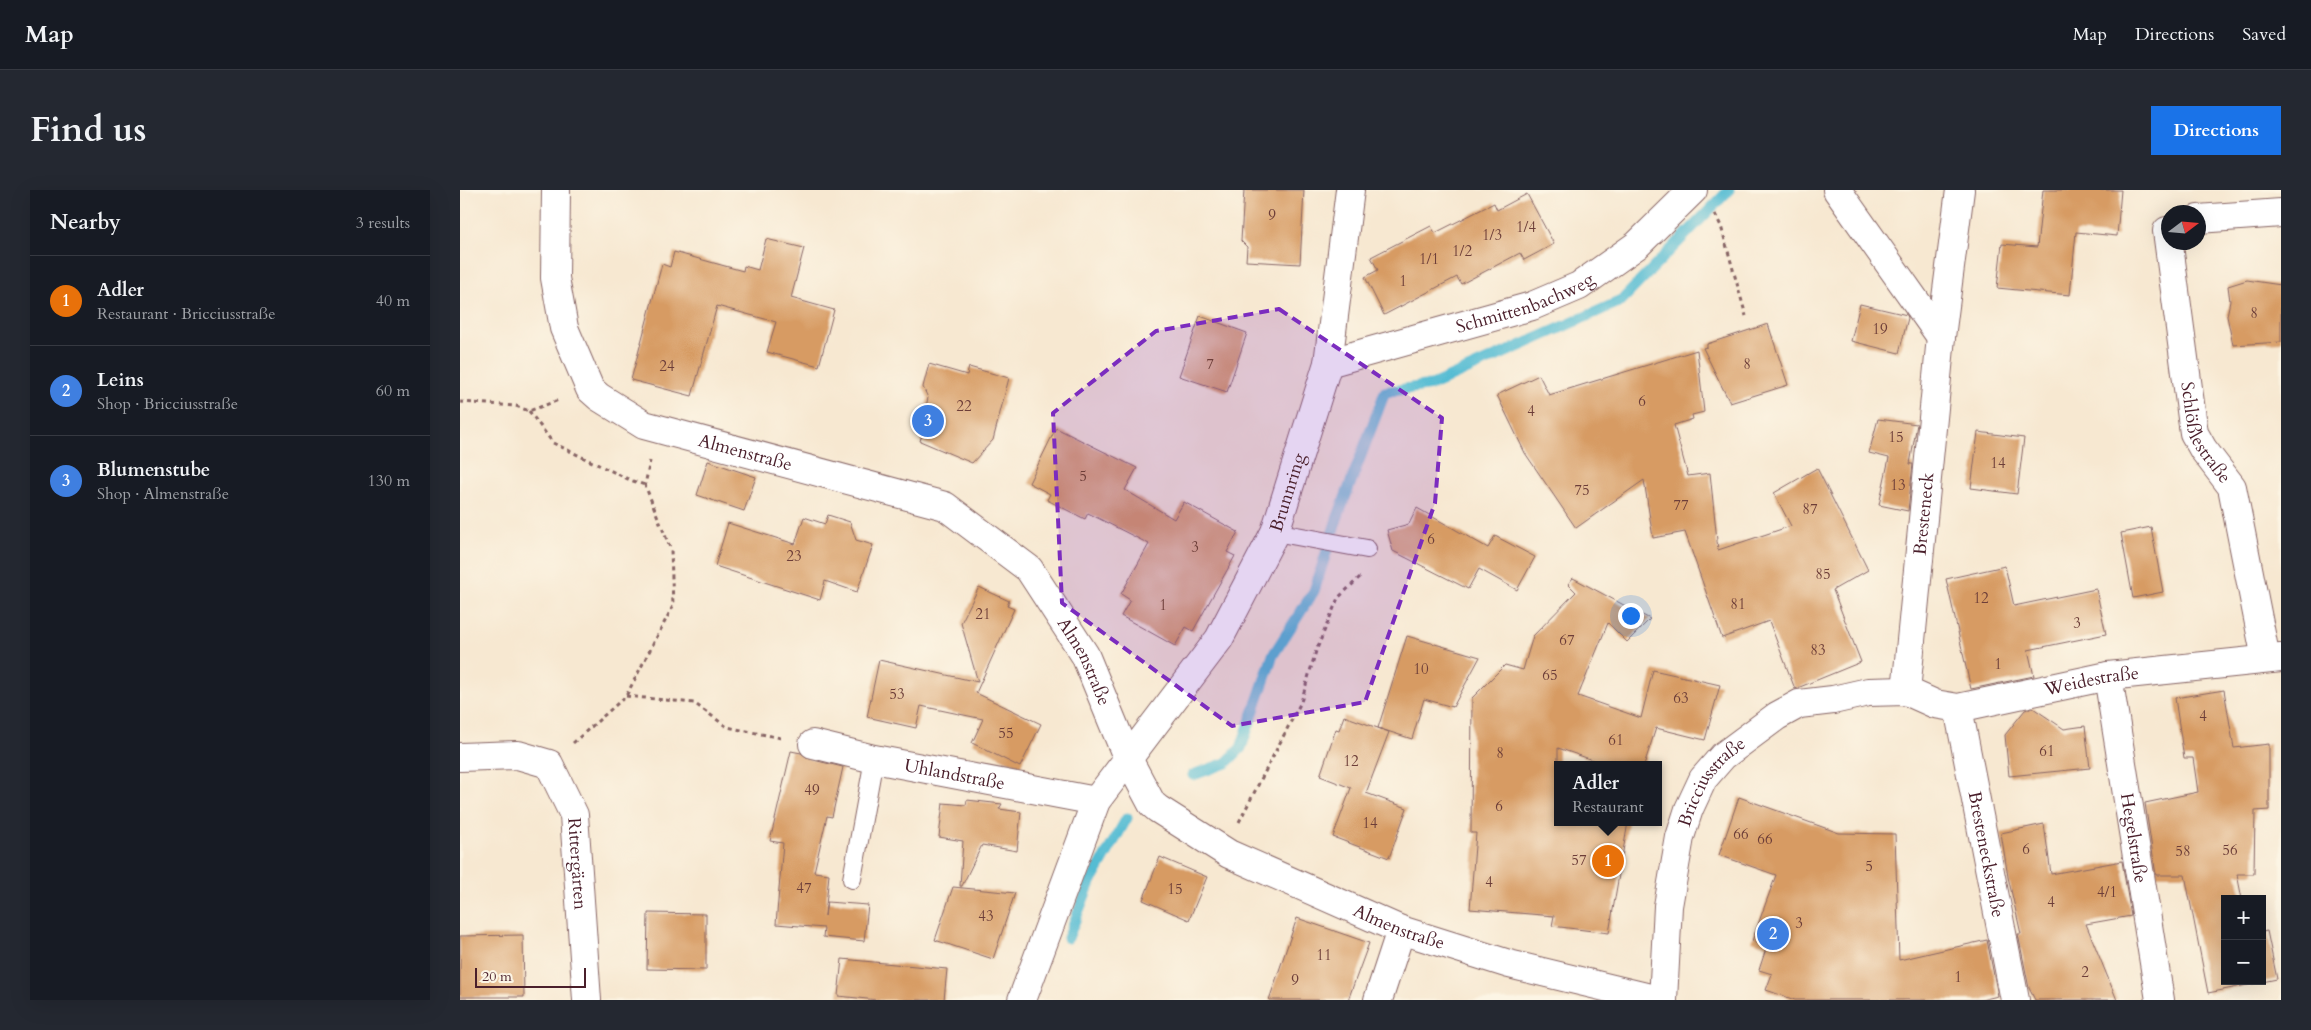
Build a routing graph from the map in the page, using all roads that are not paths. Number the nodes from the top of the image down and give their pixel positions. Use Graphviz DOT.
graph roads {
  1 [pos="556,190"];
  2 [pos="1350,190"];
  3 [pos="1693,190"];
  4 [pos="1960,190"];
  5 [pos="1840,192"];
  6 [pos="2281,213"];
  7 [pos="2206,218"];
  8 [pos="2170,250"];
  9 [pos="1941,337"];
  10 [pos="1328,363"];
  11 [pos="1275,532"];
  12 [pos="1361,548"];
  13 [pos="2274,658"];
  14 [pos="2108,676"];
  15 [pos="1906,691"];
  16 [pos="1958,708"];
  17 [pos="813,744"];
  18 [pos="460,757"];
  19 [pos="1127,757"];
  20 [pos="874,759"];
  21 [pos="1096,801"];
  22 [pos="852,878"];
  23 [pos="1402,930"];
  24 [pos="588,1000"];
  25 [pos="1022,1000"];
  26 [pos="1378,1000"];
  27 [pos="1661,1000"];
  28 [pos="2015,1000"];
  29 [pos="2160,1000"];
  1 -- 19 [label="street, Almenstraße"];
  2 -- 10 [label="street, Brunnring"];
  3 -- 10 [label="street, Schmittenbachweg"];
  4 -- 9 [label="street, Bresteneck"];
  5 -- 9 [label="street"];
  6 -- 7 [label="street"];
  8 -- 13 [label="street, Schlößlestraße"];
  9 -- 15 [label="street, Bresteneck"];
  10 -- 11 [label="street, Brunnring"];
  11 -- 12 [label="lane"];
  11 -- 19 [label="street, Brunnring"];
  13 -- 14 [label="street, Weidestraße"];
  14 -- 16 [label="street, Weidestraße"];
  14 -- 29 [label="street, Hegelstraße"];
  15 -- 16 [label="street, Weidestraße"];
  15 -- 27 [label="street, Bricciusstraße"];
  16 -- 28 [label="street, Bresteneckstraße"];
  17 -- 20 [label="street, Uhlandstraße"];
  18 -- 24 [label="street, Rittergärten"];
  19 -- 21 [label="street"];
  19 -- 23 [label="street, Almenstraße"];
  20 -- 21 [label="street, Uhlandstraße"];
  20 -- 22 [label="lane"];
  21 -- 25 [label="street"];
  23 -- 26 [label="street"];
  23 -- 27 [label="street, Almenstraße"];
}
